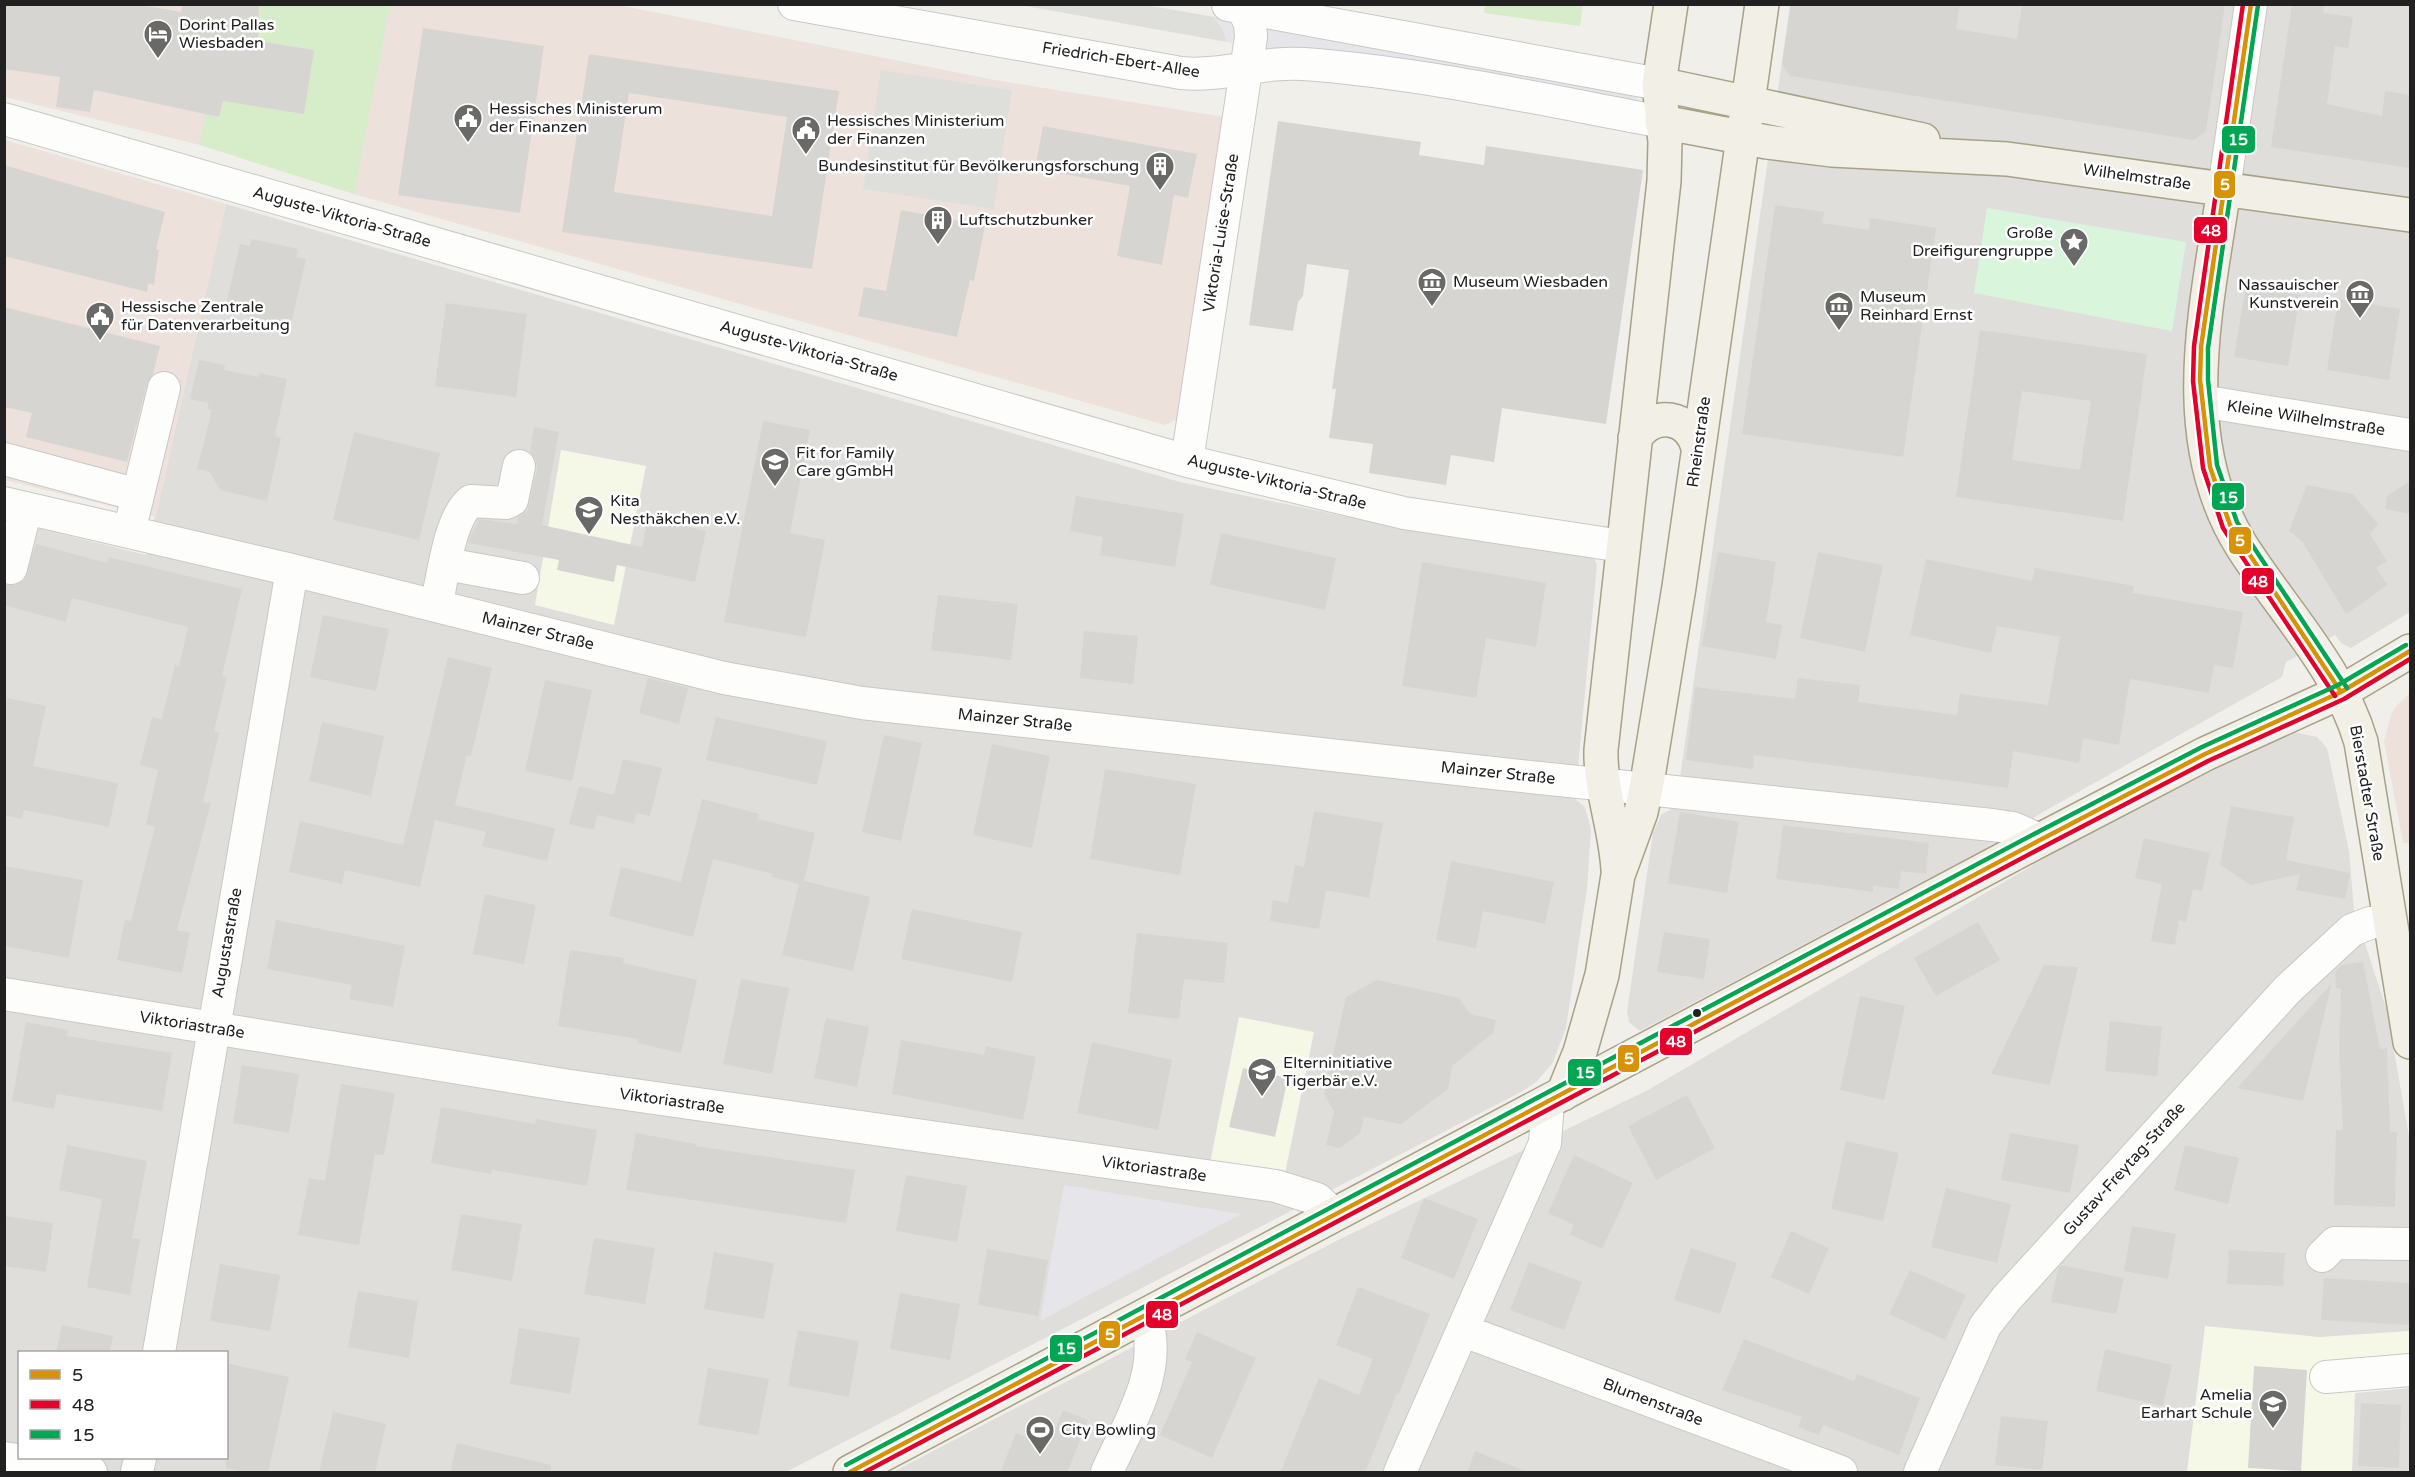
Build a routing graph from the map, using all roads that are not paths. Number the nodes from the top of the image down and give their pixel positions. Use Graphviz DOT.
graph roads {
  1 [pos="794,4"];
  2 [pos="1671,4"];
  3 [pos="1762,4"];
  4 [pos="2251,4"];
  5 [pos="1235,6"];
  6 [pos="1246,69"];
  7 [pos="1659,84"];
  8 [pos="1748,101"];
  9 [pos="4,119"];
  10 [pos="1662,122"];
  11 [pos="1743,138"];
  12 [pos="2007,159"];
  13 [pos="2224,189"];
  14 [pos="2410,215"];
  15 [pos="164,388"];
  16 [pos="2201,401"];
  17 [pos="2410,435"];
  18 [pos="1635,438"];
  19 [pos="1698,448"];
  20 [pos="4,459"];
  21 [pos="1186,461"];
  22 [pos="519,466"];
  23 [pos="138,495"];
  24 [pos="15,506"];
  25 [pos="129,532"];
  26 [pos="1622,546"];
  27 [pos="446,564"];
  28 [pos="11,568"];
  29 [pos="292,570"];
  30 [pos="523,578"];
  31 [pos="436,606"];
  32 [pos="2410,651"];
  33 [pos="2341,692"];
  34 [pos="1602,784"];
  35 [pos="1646,789"];
  36 [pos="2040,840"];
  37 [pos="1618,875"];
  38 [pos="2389,920"];
  39 [pos="2405,973"];
  40 [pos="1602,975"];
  41 [pos="4,994"];
  42 [pos="213,1029"];
  43 [pos="2410,1042"];
  44 [pos="1610,1069"];
  45 [pos="1556,1098"];
  46 [pos="1334,1215"];
  47 [pos="2410,1244"];
  48 [pos="2322,1256"];
  49 [pos="1145,1316"];
  50 [pos="1464,1331"];
  51 [pos="159,1351"];
  52 [pos="2410,1370"];
  53 [pos="2326,1377"];
  54 [pos="4,1458"];
  55 [pos="91,1473"];
  56 [pos="850,1473"];
  57 [pos="1107,1473"];
  58 [pos="1400,1473"];
  59 [pos="1841,1473"];
  60 [pos="1920,1473"];
  1 -- 6 [label="street, Friedrich-Ebert-Allee"];
  2 -- 7 [label="main road, Rheinstraße"];
  3 -- 8 [label="main road, Rheinstraße"];
  4 -- 13 [label="street"];
  5 -- 6 [label="street, Viktoria-Luise-Straße"];
  5 -- 7 [label="street"];
  6 -- 10 [label="street, Friedrich-Ebert-Allee"];
  6 -- 21 [label="street, Viktoria-Luise-Straße"];
  7 -- 8 [label="main road, Wilhelmstraße"];
  7 -- 10 [label="main road, Rheinstraße"];
  8 -- 11 [label="main road, Rheinstraße"];
  8 -- 12 [label="main road, Wilhelmstraße"];
  9 -- 21 [label="street, Auguste-Viktoria-Straße"];
  10 -- 11 [label="main road, Wilhelmstraße"];
  10 -- 18 [label="main road, Rheinstraße"];
  11 -- 12 [label="main road, Wilhelmstraße"];
  11 -- 19 [label="main road, Rheinstraße"];
  12 -- 13 [label="main road, Wilhelmstraße"];
  13 -- 14 [label="main road, Wilhelmstraße"];
  13 -- 16 [label="main road, Bierstadter Straße"];
  15 -- 23 [label="street"];
  16 -- 17 [label="street, Kleine Wilhelmstraße"];
  16 -- 33 [label="main road, Bierstadter Straße"];
  18 -- 19 [label="main road"];
  18 -- 26 [label="main road, Rheinstraße"];
  19 -- 35 [label="main road, Rheinstraße"];
  20 -- 23 [label="street"];
  21 -- 26 [label="street, Auguste-Viktoria-Straße"];
  22 -- 27 [label="street"];
  23 -- 25 [label="street"];
  24 -- 25 [label="street, Mainzer Straße"];
  24 -- 28 [label="street"];
  25 -- 29 [label="street, Mainzer Straße"];
  26 -- 34 [label="main road, Rheinstraße"];
  27 -- 30 [label="street"];
  27 -- 31 [label="street"];
  29 -- 31 [label="street, Mainzer Straße"];
  29 -- 42 [label="street, Augustastraße"];
  31 -- 34 [label="street, Mainzer Straße"];
  32 -- 33 [label="main road"];
  33 -- 36 [label="main road"];
  33 -- 38 [label="main road, Bierstadter Straße"];
  34 -- 35 [label="street, Mainzer Straße"];
  34 -- 37 [label="main road, Rheinstraße"];
  35 -- 36 [label="street, Mainzer Straße"];
  35 -- 37 [label="main road, Rheinstraße"];
  36 -- 44 [label="main road"];
  37 -- 40 [label="main road, Rheinstraße"];
  38 -- 39 [label="main road, Bierstadter Straße"];
  38 -- 60 [label="street, Gustav-Freytag-Straße"];
  39 -- 43 [label="main road, Bierstadter Straße"];
  40 -- 44 [label="main road"];
  40 -- 45 [label="main road"];
  41 -- 42 [label="street, Viktoriastraße"];
  42 -- 46 [label="street, Viktoriastraße"];
  42 -- 51 [label="street, Augustastraße"];
  44 -- 45 [label="main road"];
  45 -- 46 [label="main road"];
  45 -- 50 [label="street"];
  46 -- 49 [label="main road"];
  47 -- 48 [label="street"];
  49 -- 56 [label="main road"];
  49 -- 57 [label="street"];
  50 -- 58 [label="street"];
  50 -- 59 [label="street, Blumenstraße"];
  52 -- 53 [label="street"];
  54 -- 55 [label="street"];
}
